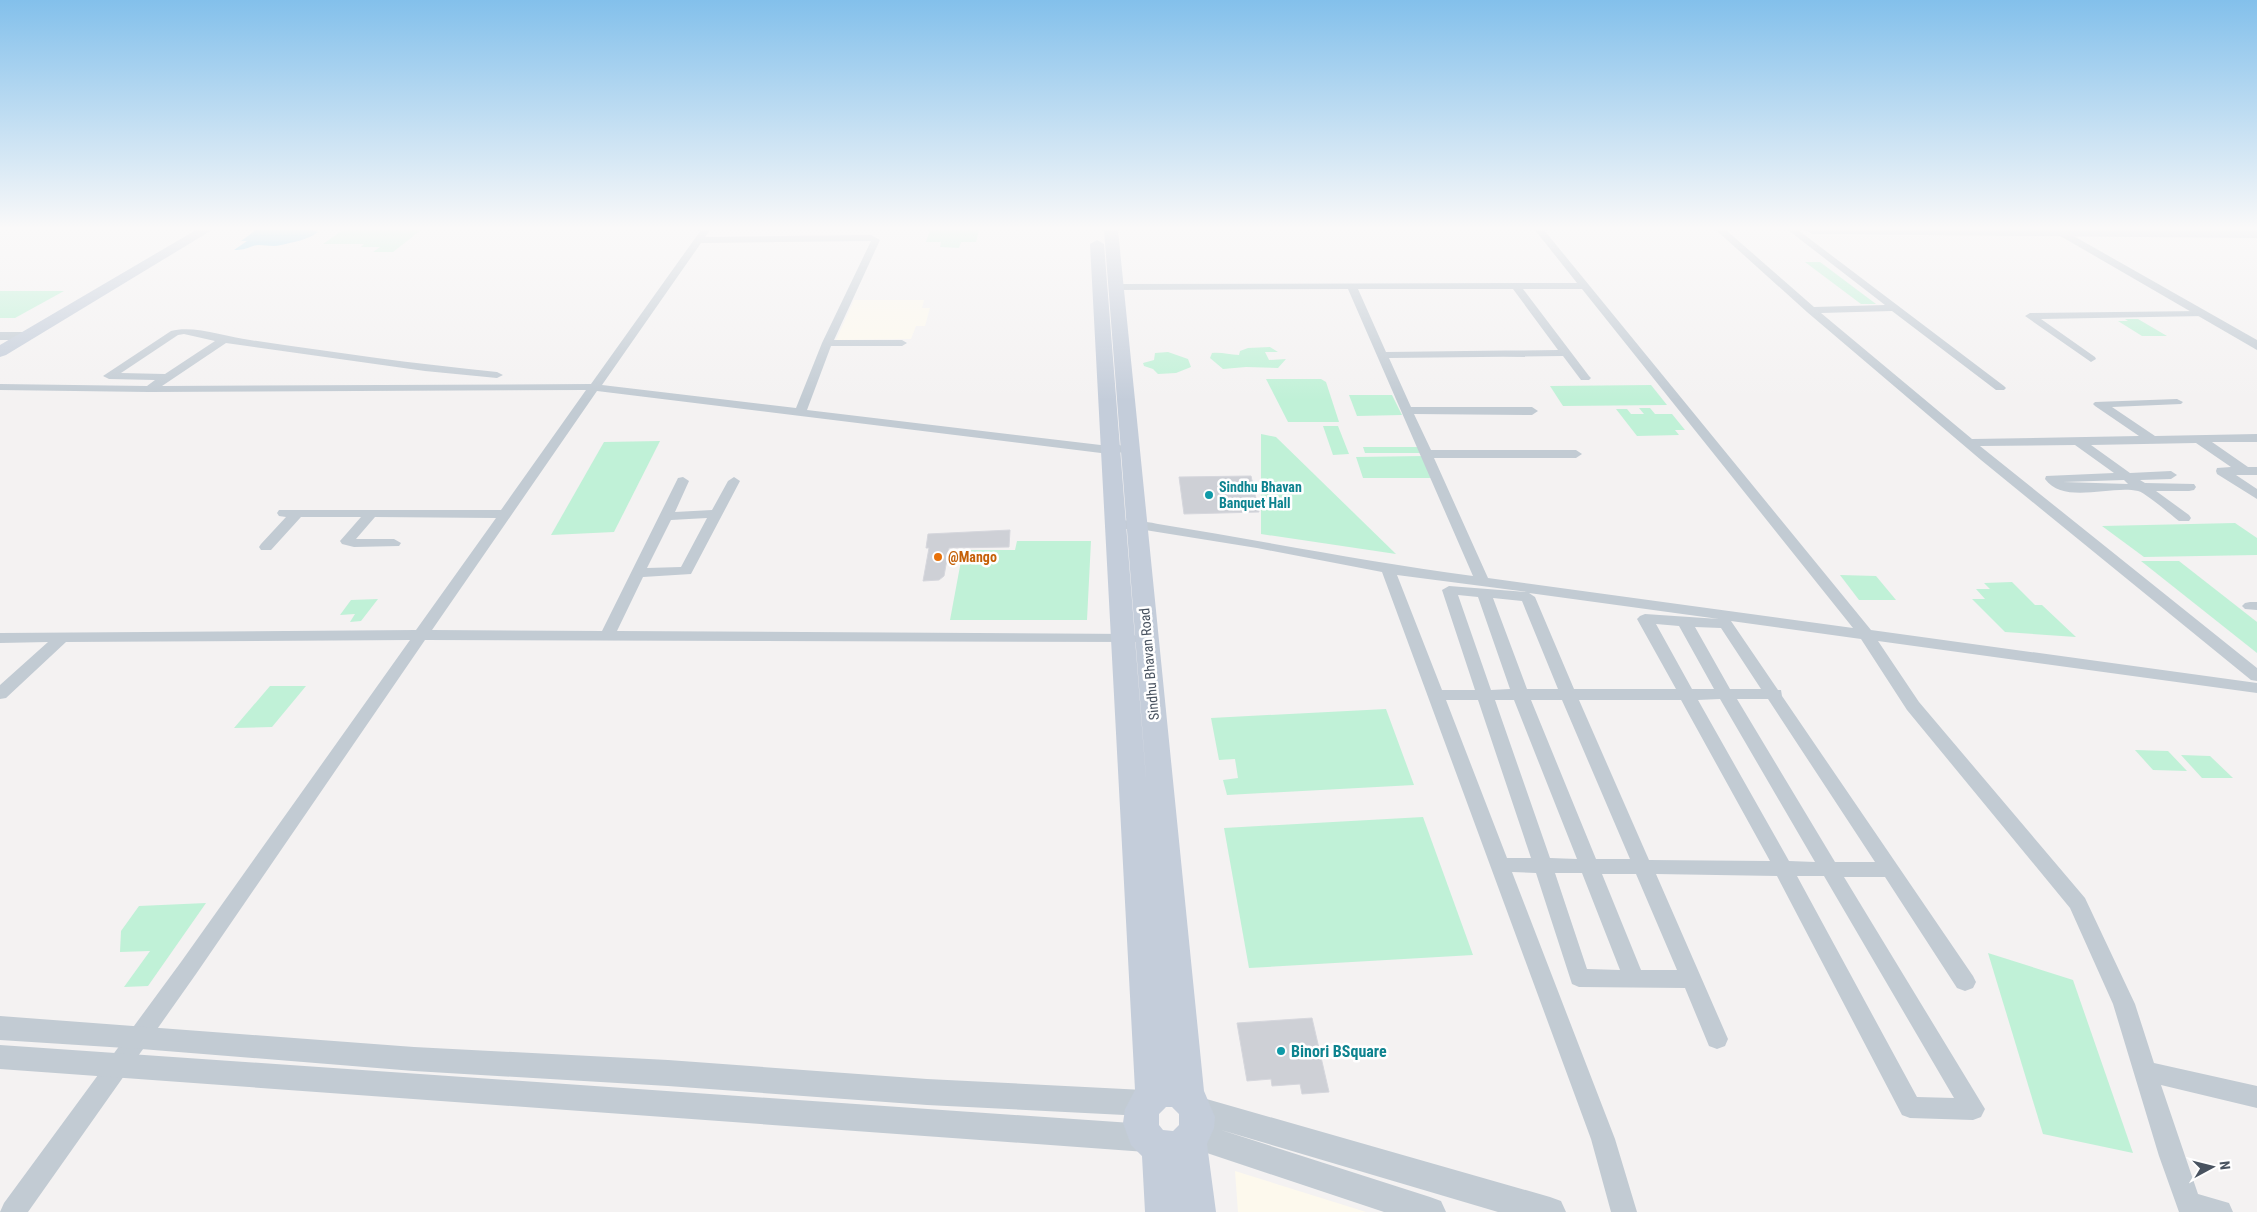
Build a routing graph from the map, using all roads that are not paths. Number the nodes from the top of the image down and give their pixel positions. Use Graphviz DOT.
graph roads {
  1 [pos="1352,286"];
  2 [pos="1516,286"];
  3 [pos="1584,286"];
  4 [pos="104,287"];
  5 [pos="108,287"];
  6 [pos="665,287"];
  7 [pos="854,287"];
  8 [pos="1102,287"];
  9 [pos="1116,287"];
  10 [pos="1220,287"];
  11 [pos="1784,287"];
  12 [pos="1866,287"];
  13 [pos="2152,287"];
  14 [pos="1894,308"];
  15 [pos="1810,310"];
  16 [pos="2200,314"];
  17 [pos="0,336"];
  18 [pos="22,336"];
  19 [pos="224,340"];
  20 [pos="827,343"];
  21 [pos="902,343"];
  22 [pos="0,346"];
  23 [pos="2257,346"];
  24 [pos="0,352"];
  25 [pos="1566,353"];
  26 [pos="1383,355"];
  27 [pos="2091,359"];
  28 [pos="425,368"];
  29 [pos="497,375"];
  30 [pos="167,377"];
  31 [pos="1585,378"];
  32 [pos="0,387"];
  33 [pos="404,387"];
  34 [pos="593,387"];
  35 [pos="2000,388"];
  36 [pos="149,389"];
  37 [pos="2177,402"];
  38 [pos="1407,410"];
  39 [pos="1532,411"];
  40 [pos="800,412"];
  41 [pos="2257,438"];
  42 [pos="2199,439"];
  43 [pos="2153,440"];
  44 [pos="2078,441"];
  45 [pos="1969,443"];
  46 [pos="1120,449"];
  47 [pos="1427,454"];
  48 [pos="1576,454"];
  49 [pos="2251,471"];
  50 [pos="2171,475"];
  51 [pos="2127,476"];
  52 [pos="683,481"];
  53 [pos="734,481"];
  54 [pos="2141,487"];
  55 [pos="2189,487"];
  56 [pos="2062,488"];
  57 [pos="2024,489"];
  58 [pos="2257,495"];
  59 [pos="372,513"];
  60 [pos="504,514"];
  61 [pos="716,514"];
  62 [pos="666,516"];
  63 [pos="2184,518"];
  64 [pos="1126,525"];
  65 [pos="394,544"];
  66 [pos="266,547"];
  67 [pos="1388,569"];
  68 [pos="638,573"];
  69 [pos="1483,587"];
  70 [pos="1634,602"];
  71 [pos="1645,619"];
  72 [pos="1685,622"];
  73 [pos="1865,632"];
  74 [pos="420,635"];
  75 [pos="607,636"];
  76 [pos="63,637"];
  77 [pos="0,638"];
  78 [pos="1147,638"];
  79 [pos="1123,640"];
  80 [pos="2257,676"];
  81 [pos="2257,688"];
  82 [pos="0,694"];
  83 [pos="1726,694"];
  84 [pos="1775,694"];
  85 [pos="1435,695"];
  86 [pos="1568,695"];
  87 [pos="1688,695"];
  88 [pos="1485,696"];
  89 [pos="1521,696"];
  90 [pos="1499,865"];
  91 [pos="1544,865"];
  92 [pos="1588,866"];
  93 [pos="1643,866"];
  94 [pos="1783,868"];
  95 [pos="1832,869"];
  96 [pos="1891,870"];
  97 [pos="1634,978"];
  98 [pos="1692,979"];
  99 [pos="1965,982"];
  100 [pos="0,1028"];
  101 [pos="141,1037"];
  102 [pos="1717,1038"];
  103 [pos="0,1057"];
  104 [pos="120,1066"];
  105 [pos="2144,1071"];
  106 [pos="2257,1097"];
  107 [pos="1148,1100"];
  108 [pos="1179,1128"];
  109 [pos="2191,1208"];
  110 [pos="13,1212"];
  111 [pos="1164,1212"];
  112 [pos="1197,1212"];
  113 [pos="1430,1212"];
  114 [pos="1550,1212"];
  115 [pos="1624,1212"];
  116 [pos="2220,1212"];
  1 -- 26 [label="street"];
  2 -- 25 [label="street"];
  3 -- 73 [label="street"];
  4 -- 18 [label="main road"];
  5 -- 18 [label="main road"];
  6 -- 34 [label="street"];
  7 -- 20 [label="street"];
  8 -- 46 [label="main road, Sindhu Bhavan Road"];
  9 -- 10 [label="street"];
  9 -- 46 [label="main road, Sindhu Bhavan Road"];
  11 -- 15 [label="street"];
  12 -- 14 [label="street"];
  13 -- 16 [label="street"];
  14 -- 15 [label="street"];
  14 -- 35 [label="street"];
  15 -- 45 [label="street"];
  16 -- 23 [label="street"];
  16 -- 27 [label="street"];
  17 -- 18 [label="street"];
  18 -- 22 [label="main road"];
  18 -- 24 [label="main road"];
  19 -- 28 [label="street"];
  19 -- 30 [label="street"];
  19 -- 30 [label="street"];
  20 -- 21 [label="street"];
  20 -- 40 [label="street"];
  25 -- 26 [label="street"];
  25 -- 31 [label="street"];
  26 -- 38 [label="street"];
  28 -- 29 [label="street"];
  28 -- 33 [label="street"];
  30 -- 36 [label="street"];
  32 -- 36 [label="street"];
  33 -- 34 [label="street"];
  33 -- 36 [label="street"];
  34 -- 40 [label="street"];
  34 -- 60 [label="street"];
  37 -- 43 [label="street"];
  38 -- 39 [label="street"];
  38 -- 47 [label="street"];
  40 -- 46 [label="street"];
  41 -- 42 [label="street"];
  42 -- 43 [label="street"];
  42 -- 49 [label="street"];
  43 -- 44 [label="street"];
  44 -- 45 [label="street"];
  44 -- 51 [label="street"];
  45 -- 57 [label="street"];
  46 -- 64 [label="main road, Sindhu Bhavan Road"];
  47 -- 48 [label="street"];
  47 -- 69 [label="street"];
  49 -- 58 [label="street"];
  50 -- 51 [label="street"];
  51 -- 54 [label="street"];
  51 -- 56 [label="street"];
  52 -- 62 [label="street"];
  53 -- 61 [label="street"];
  54 -- 55 [label="street"];
  54 -- 56 [label="street"];
  54 -- 63 [label="street"];
  56 -- 57 [label="street"];
  57 -- 80 [label="street"];
  59 -- 60 [label="street"];
  59 -- 65 [label="street"];
  59 -- 66 [label="street"];
  60 -- 74 [label="street"];
  61 -- 62 [label="street"];
  61 -- 68 [label="street"];
  62 -- 68 [label="street"];
  64 -- 67 [label="street"];
  64 -- 78 [label="main road, Sindhu Bhavan Road"];
  64 -- 79 [label="main road, Sindhu Bhavan Road"];
  67 -- 69 [label="street"];
  67 -- 85 [label="street"];
  68 -- 75 [label="street"];
  69 -- 70 [label="street"];
  69 -- 86 [label="street"];
  69 -- 88 [label="street"];
  69 -- 89 [label="street"];
  70 -- 71 [label="street"];
  70 -- 73 [label="street"];
  71 -- 72 [label="street"];
  71 -- 87 [label="street"];
  72 -- 83 [label="street"];
  72 -- 84 [label="street"];
  73 -- 81 [label="street"];
  73 -- 105 [label="street"];
  74 -- 75 [label="street"];
  74 -- 76 [label="street"];
  74 -- 101 [label="street"];
  75 -- 79 [label="street"];
  76 -- 77 [label="street"];
  76 -- 82 [label="street"];
  78 -- 79 [label="street"];
  78 -- 108 [label="main road, Sindhu Bhavan Road"];
  79 -- 107 [label="main road, Sindhu Bhavan Road"];
  83 -- 84 [label="street"];
  83 -- 87 [label="street"];
  83 -- 95 [label="street"];
  84 -- 96 [label="street"];
  85 -- 88 [label="street"];
  85 -- 90 [label="street"];
  86 -- 87 [label="street"];
  86 -- 89 [label="street"];
  86 -- 93 [label="street"];
  87 -- 94 [label="street"];
  88 -- 89 [label="street"];
  88 -- 91 [label="street"];
  89 -- 92 [label="street"];
  90 -- 91 [label="street"];
  90 -- 115 [label="street"];
  91 -- 92 [label="street"];
  91 -- 97 [label="street"];
  92 -- 93 [label="street"];
  92 -- 97 [label="street"];
  93 -- 94 [label="street"];
  93 -- 98 [label="street"];
  94 -- 95 [label="street"];
  94 -- 95 [label="street"];
  95 -- 96 [label="street"];
  96 -- 99 [label="street"];
  97 -- 98 [label="street"];
  98 -- 102 [label="street"];
  100 -- 101 [label="street"];
  101 -- 104 [label="street"];
  101 -- 107 [label="street"];
  103 -- 104 [label="street"];
  104 -- 108 [label="street"];
  104 -- 110 [label="street"];
  105 -- 106 [label="street"];
  105 -- 109 [label="street"];
  107 -- 108 [label="main road"];
  108 -- 111 [label="main road, Sindhu Bhavan Road"];
  108 -- 112 [label="main road, Sindhu Bhavan Road"];
  108 -- 113 [label="street"];
  108 -- 114 [label="street"];
  109 -- 116 [label="street"];
}
